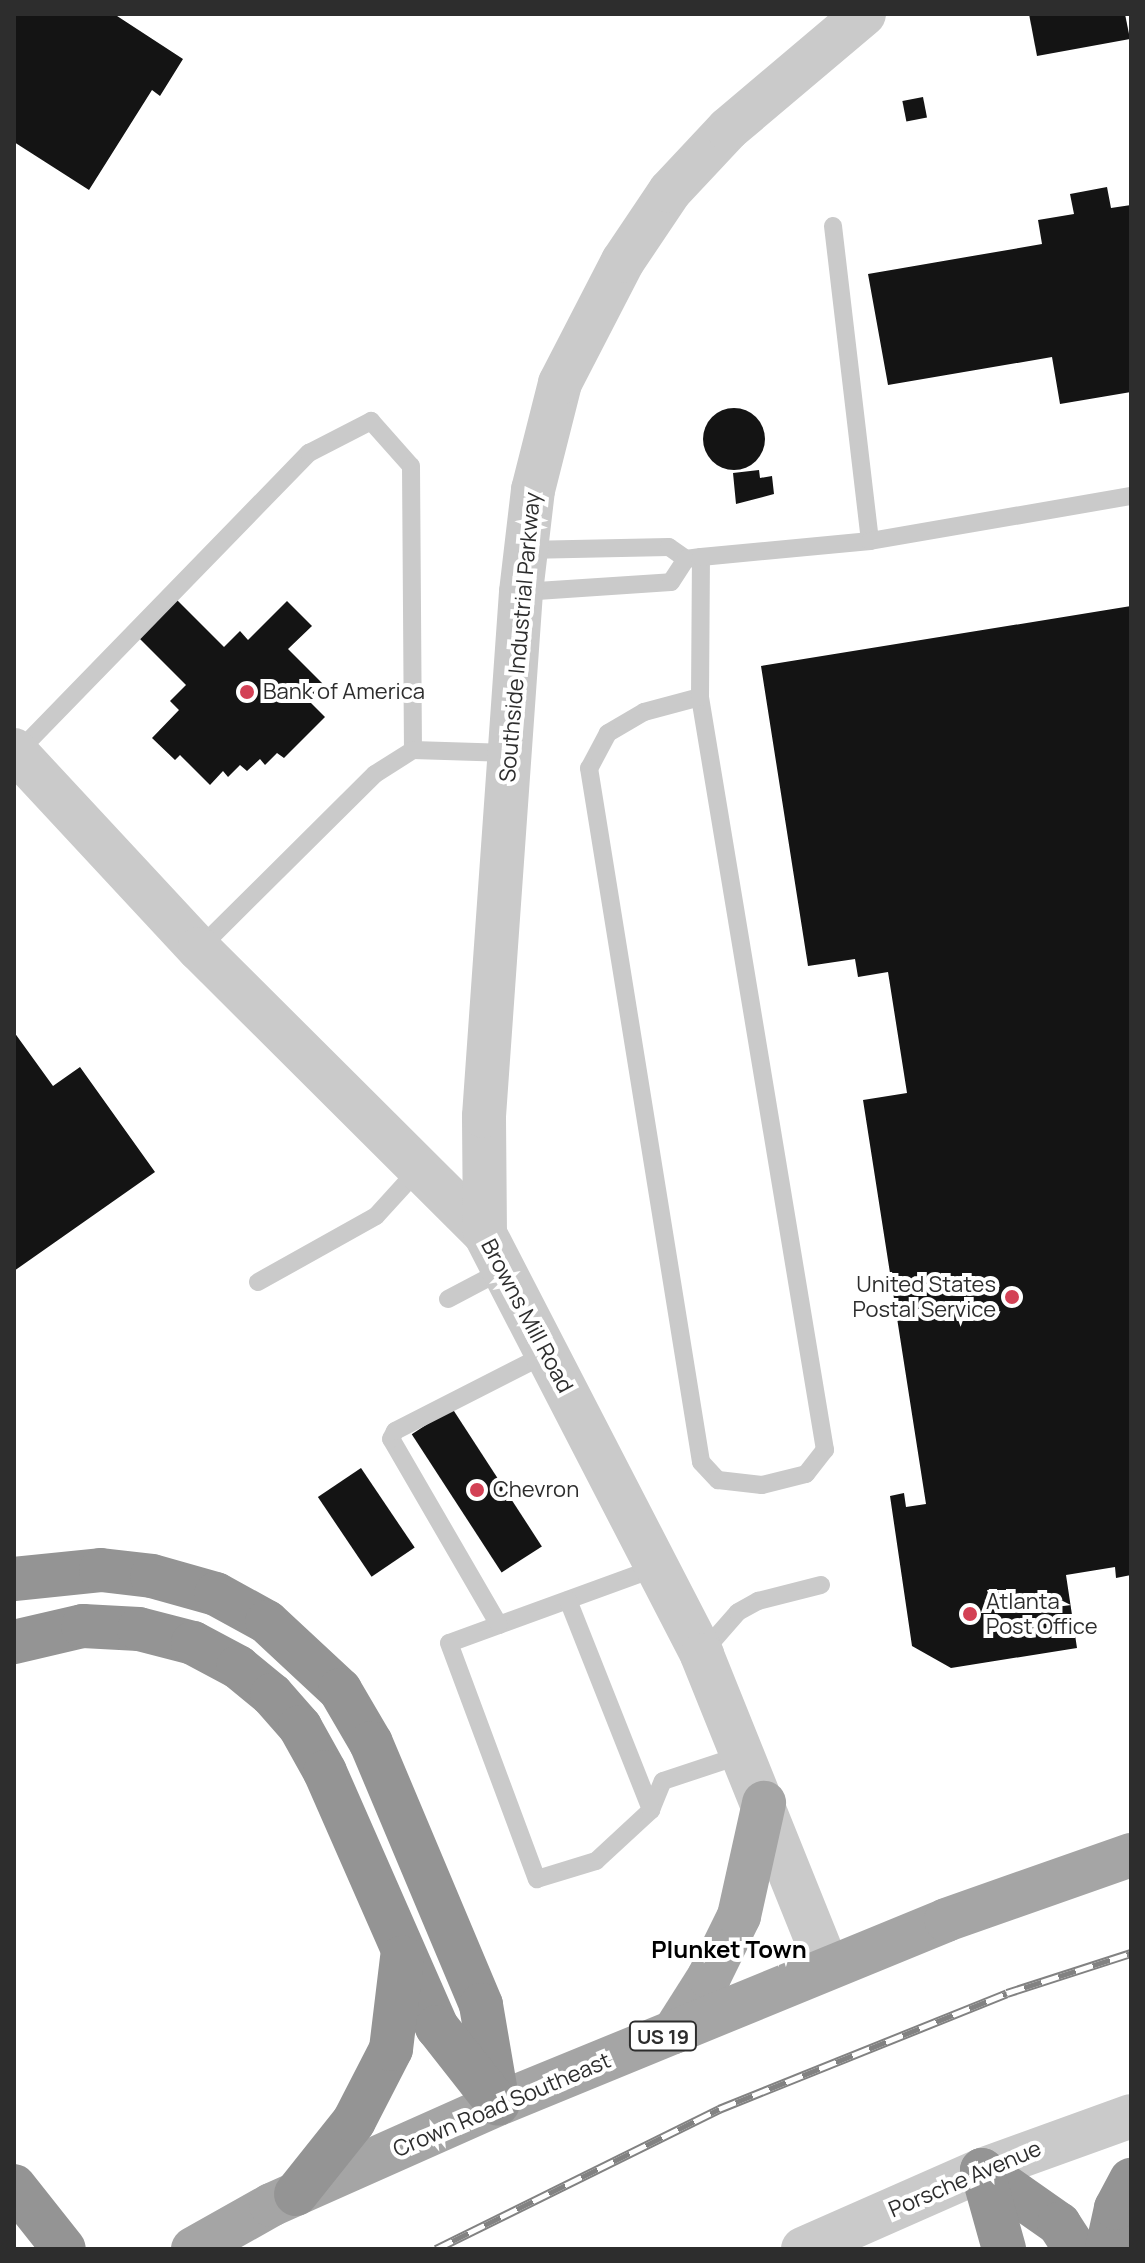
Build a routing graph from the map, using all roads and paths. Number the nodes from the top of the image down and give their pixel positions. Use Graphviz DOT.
graph roads {
  1 [pos="864,14"];
  2 [pos="833,226"];
  3 [pos="1131,496"];
  4 [pos="870,541"];
  5 [pos="694,558"];
  6 [pos="523,571"];
  7 [pos="700,697"];
  8 [pos="413,750"];
  9 [pos="15,752"];
  10 [pos="509,753"];
  11 [pos="199,949"];
  12 [pos="417,1171"];
  13 [pos="495,1251"];
  14 [pos="258,1282"];
  15 [pos="448,1299"];
  16 [pos="548,1353"];
  17 [pos="658,1567"];
  18 [pos="14,1579"];
  19 [pos="821,1585"];
  20 [pos="568,1600"];
  21 [pos="499,1625"];
  22 [pos="14,1642"];
  23 [pos="702,1655"];
  24 [pos="744,1754"];
  25 [pos="764,1803"];
  26 [pos="651,1810"];
  27 [pos="1131,1855"];
  28 [pos="399,1944"];
  29 [pos="828,1968"];
  30 [pos="674,2032"];
  31 [pos="498,2104"];
  32 [pos="1131,2116"];
  33 [pos="982,2170"];
  34 [pos="1131,2180"];
  35 [pos="14,2186"];
  36 [pos="284,2199"];
  37 [pos="14,2225"];
  38 [pos="39,2249"];
  39 [pos="64,2249"];
  40 [pos="193,2249"];
  41 [pos="803,2249"];
  42 [pos="1004,2249"];
  43 [pos="1075,2249"];
  44 [pos="1107,2249"];
  1 -- 6 [label="street, Southside Industrial Parkway"];
  2 -- 4 [label="lane"];
  3 -- 4 [label="lane"];
  4 -- 5 [label="lane"];
  5 -- 6 [label="lane"];
  5 -- 6 [label="lane"];
  5 -- 7 [label="lane"];
  6 -- 10 [label="street, Southside Industrial Parkway"];
  7 -- 7 [label="lane"];
  8 -- 9 [label="lane"];
  8 -- 10 [label="lane"];
  8 -- 11 [label="lane"];
  9 -- 11 [label="street, Browns Mill Road"];
  10 -- 13 [label="street, Southside Industrial Parkway"];
  11 -- 12 [label="street, Browns Mill Road"];
  12 -- 13 [label="street, Browns Mill Road"];
  12 -- 14 [label="lane"];
  13 -- 15 [label="lane"];
  13 -- 16 [label="street, Browns Mill Road"];
  16 -- 17 [label="street, Browns Mill Road"];
  16 -- 21 [label="lane"];
  17 -- 20 [label="lane"];
  17 -- 23 [label="street, Browns Mill Road"];
  18 -- 31 [label="highway"];
  19 -- 23 [label="lane"];
  20 -- 21 [label="lane"];
  20 -- 26 [label="lane"];
  21 -- 26 [label="lane"];
  22 -- 28 [label="highway"];
  23 -- 24 [label="street, Browns Mill Road"];
  24 -- 25 [label="street, Browns Mill Road"];
  24 -- 26 [label="lane"];
  25 -- 29 [label="street, Browns Mill Road"];
  25 -- 30 [label="main road"];
  27 -- 29 [label="main road, Crown Road Southeast / US 19"];
  28 -- 31 [label="highway"];
  28 -- 36 [label="highway"];
  29 -- 30 [label="main road, Crown Road Southeast / US 19"];
  30 -- 31 [label="main road, Crown Road Southeast / US 19"];
  31 -- 36 [label="main road, Crown Road Southeast / US 19"];
  32 -- 33 [label="street, Porsche Avenue"];
  33 -- 41 [label="street, Porsche Avenue"];
  33 -- 42 [label="highway"];
  33 -- 43 [label="highway"];
  34 -- 44 [label="highway"];
  35 -- 39 [label="highway"];
  36 -- 40 [label="main road, Crown Road Southeast / US 19"];
  37 -- 38 [label="highway"];
}
